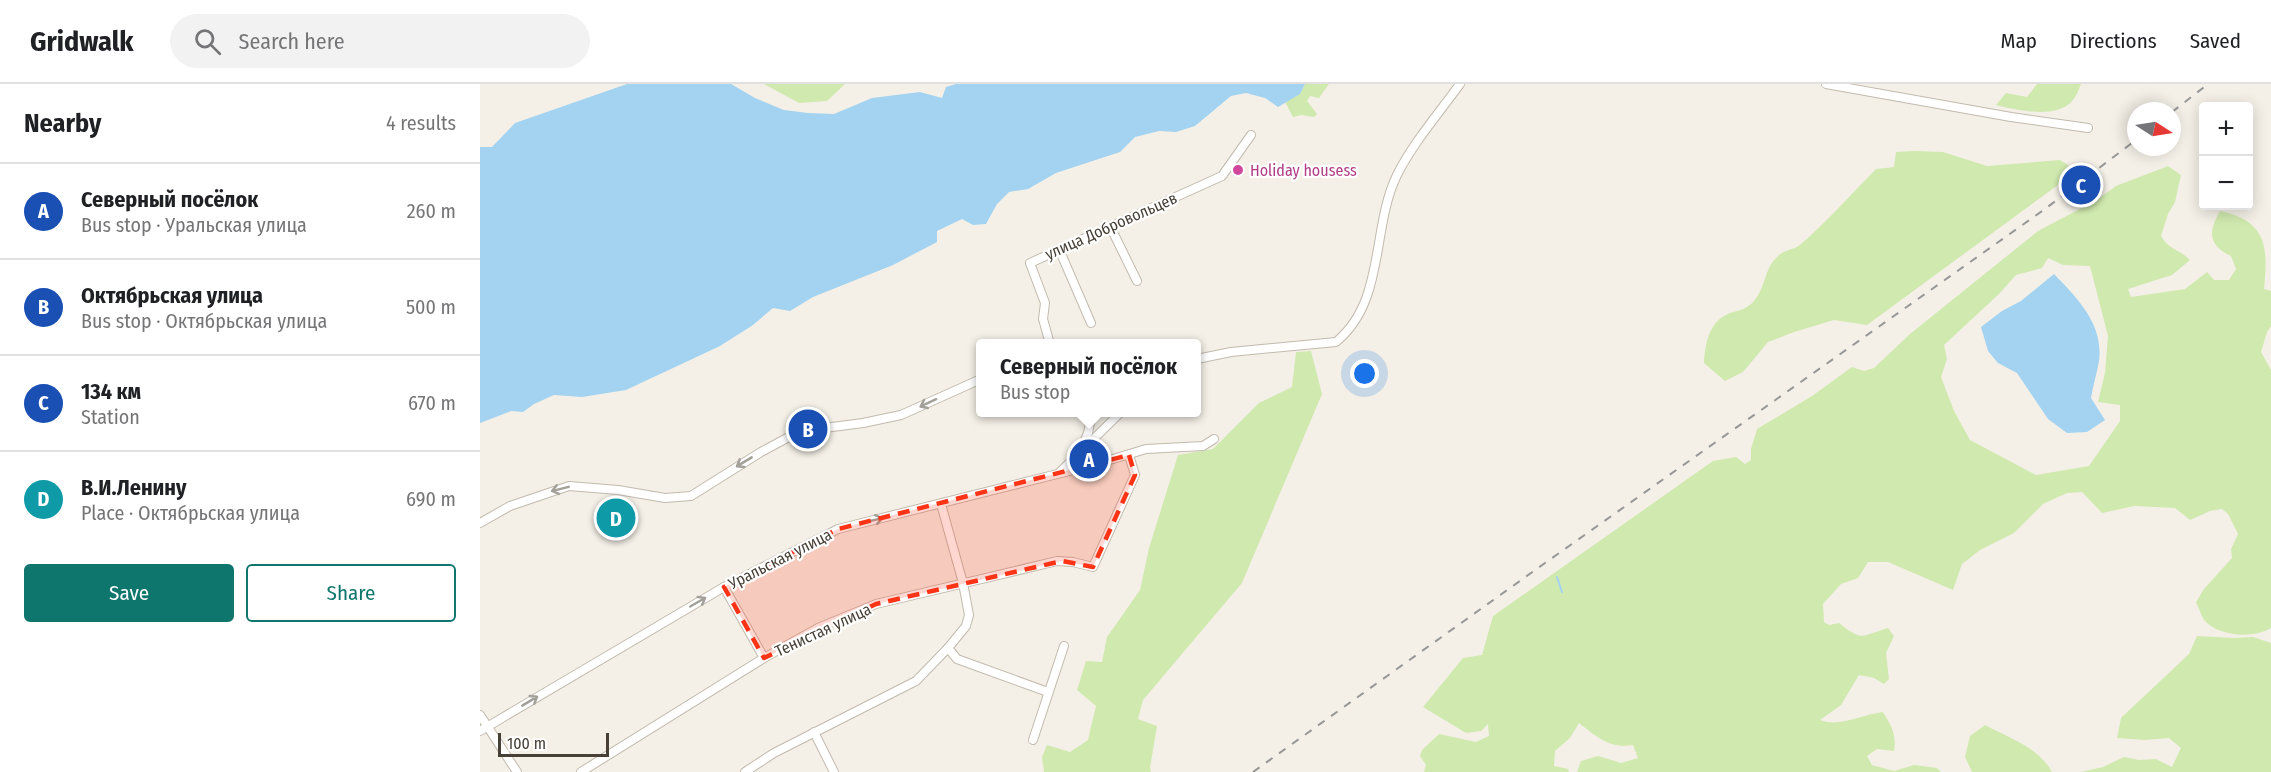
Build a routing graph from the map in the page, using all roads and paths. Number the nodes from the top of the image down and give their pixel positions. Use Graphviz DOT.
graph roads {
  1 [pos="1460,84"];
  2 [pos="1827,84"];
  3 [pos="2088,128"];
  4 [pos="1251,135"];
  5 [pos="1110,226"];
  6 [pos="1059,249"];
  7 [pos="1137,281"];
  8 [pos="1091,323"];
  9 [pos="1049,339"];
  10 [pos="1201,358"];
  11 [pos="976,381"];
  12 [pos="1091,417"];
  13 [pos="1116,417"];
  14 [pos="1214,439"];
  15 [pos="1077,455"];
  16 [pos="1130,455"];
  17 [pos="1056,473"];
  18 [pos="941,504"];
  19 [pos="480,523"];
  20 [pos="963,583"];
  21 [pos="724,587"];
  22 [pos="1064,646"];
  23 [pos="948,648"];
  24 [pos="764,658"];
  25 [pos="1048,692"];
  26 [pos="480,715"];
  27 [pos="484,729"];
  28 [pos="814,732"];
  29 [pos="1033,740"];
  30 [pos="517,772"];
  31 [pos="581,772"];
  32 [pos="745,772"];
  33 [pos="834,772"];
  1 -- 10 [label="street"];
  2 -- 3 [label="street"];
  4 -- 5 [label="street, улица Добровольцев"];
  5 -- 6 [label="street, улица Добровольцев"];
  5 -- 7 [label="street"];
  6 -- 8 [label="street"];
  6 -- 9 [label="street, улица Добровольцев"];
  11 -- 19 [label="street, one-way"];
  12 -- 15 [label="street"];
  13 -- 15 [label="street"];
  14 -- 16 [label="street, Уральская улица"];
  15 -- 17 [label="street"];
  16 -- 17 [label="street, Уральская улица"];
  16 -- 20 [label="street, Тенистая улица"];
  17 -- 18 [label="street, Уральская улица"];
  18 -- 20 [label="street"];
  21 -- 18 [label="street, Уральская улица, one-way"];
  20 -- 23 [label="street"];
  20 -- 24 [label="street, Тенистая улица"];
  21 -- 24 [label="street"];
  27 -- 21 [label="street, Уральская улица, one-way"];
  22 -- 25 [label="street"];
  23 -- 25 [label="street"];
  23 -- 28 [label="street"];
  24 -- 31 [label="street, Тенистая улица"];
  25 -- 29 [label="street"];
  26 -- 27 [label="street"];
  27 -- 30 [label="street"];
  28 -- 32 [label="street"];
  28 -- 33 [label="street"];
}
